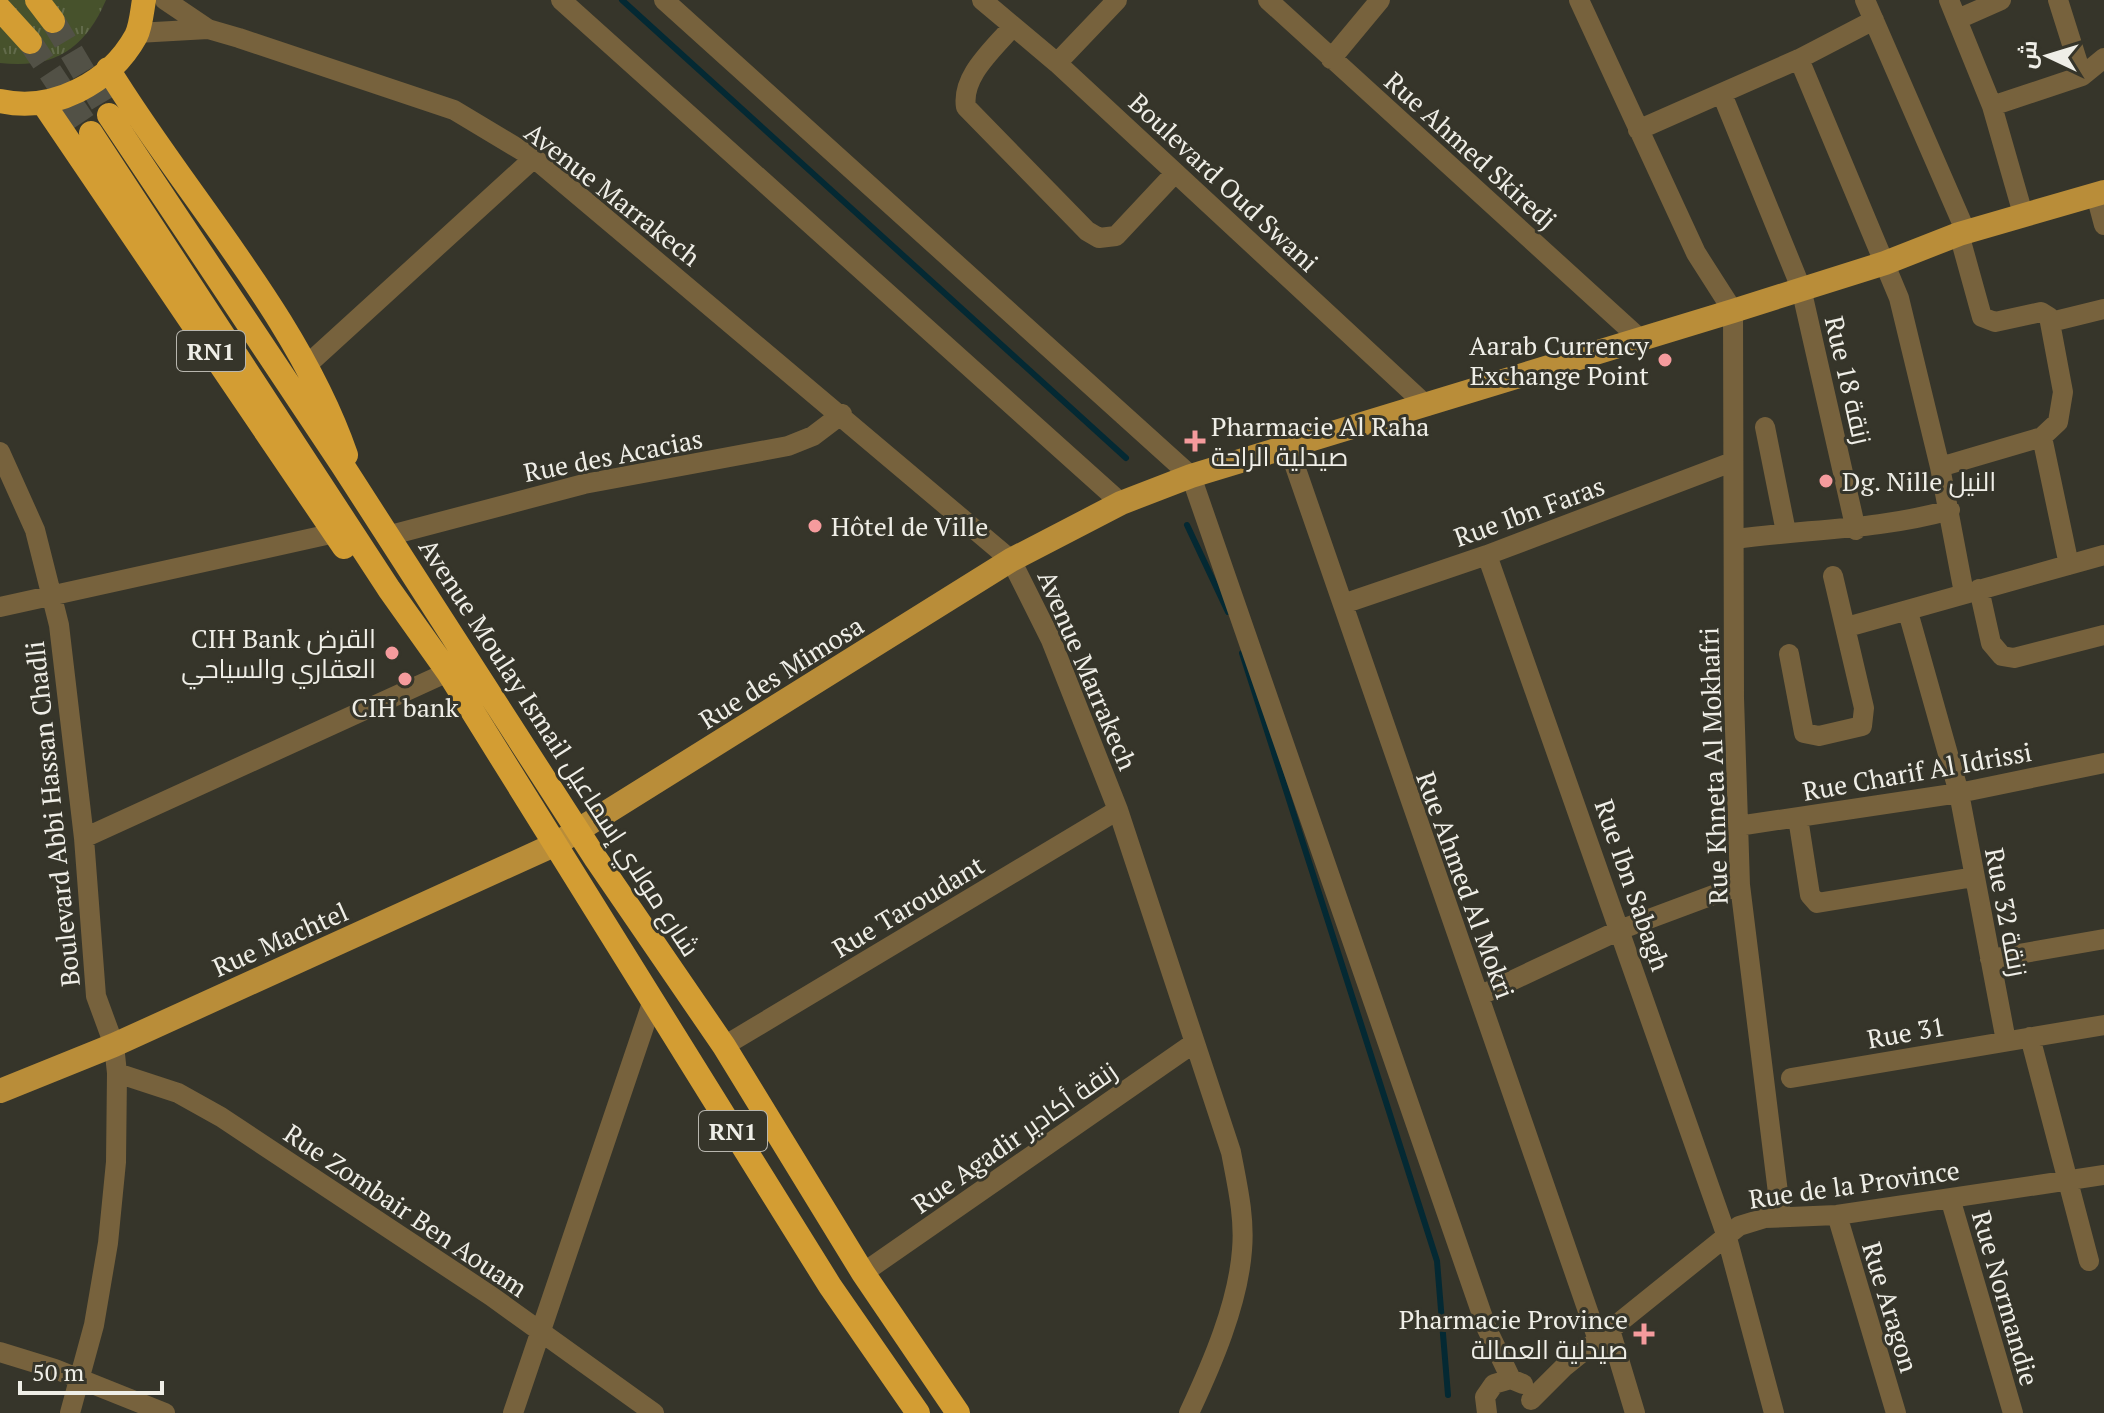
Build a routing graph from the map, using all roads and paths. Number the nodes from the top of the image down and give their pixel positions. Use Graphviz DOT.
graph roads {
  1 [pos="37,0"];
  2 [pos="144,0"];
  3 [pos="165,0"];
  4 [pos="561,0"];
  5 [pos="664,0"];
  6 [pos="982,0"];
  7 [pos="1117,0"];
  8 [pos="1268,0"];
  9 [pos="1380,0"];
  10 [pos="1579,0"];
  11 [pos="1865,0"];
  12 [pos="2001,0"];
  13 [pos="2058,0"];
  14 [pos="0,9"];
  15 [pos="1953,9"];
  16 [pos="1874,20"];
  17 [pos="53,21"];
  18 [pos="1012,27"];
  19 [pos="208,29"];
  20 [pos="137,33"];
  21 [pos="30,42"];
  22 [pos="2104,58"];
  23 [pos="1331,59"];
  24 [pos="1799,59"];
  25 [pos="1057,63"];
  26 [pos="108,69"];
  27 [pos="2082,76"];
  28 [pos="1722,94"];
  29 [pos="43,103"];
  30 [pos="1,105"];
  31 [pos="1992,106"];
  32 [pos="109,115"];
  33 [pos="1638,130"];
  34 [pos="91,133"];
  35 [pos="534,158"];
  36 [pos="1175,173"];
  37 [pos="2100,193"];
  38 [pos="2023,214"];
  39 [pos="2104,225"];
  40 [pos="1962,233"];
  41 [pos="1885,263"];
  42 [pos="1801,288"];
  43 [pos="2104,309"];
  44 [pos="1733,311"];
  45 [pos="2051,322"];
  46 [pos="1639,338"];
  47 [pos="307,365"];
  48 [pos="1427,406"];
  49 [pos="842,414"];
  50 [pos="1765,427"];
  51 [pos="2042,437"];
  52 [pos="1288,446"];
  53 [pos="0,452"];
  54 [pos="1732,462"];
  55 [pos="1940,467"];
  56 [pos="1191,476"];
  57 [pos="360,495"];
  58 [pos="1121,503"];
  59 [pos="1950,510"];
  60 [pos="1856,530"];
  61 [pos="1786,532"];
  62 [pos="335,533"];
  63 [pos="387,536"];
  64 [pos="1735,539"];
  65 [pos="1487,555"];
  66 [pos="2104,555"];
  67 [pos="1011,560"];
  68 [pos="2069,565"];
  69 [pos="1833,576"];
  70 [pos="389,589"];
  71 [pos="1972,591"];
  72 [pos="53,597"];
  73 [pos="1343,604"];
  74 [pos="0,607"];
  75 [pos="1908,612"];
  76 [pos="1847,627"];
  77 [pos="2104,635"];
  78 [pos="1789,654"];
  79 [pos="448,672"];
  80 [pos="2104,763"];
  81 [pos="1959,793"];
  82 [pos="1118,810"];
  83 [pos="1798,818"];
  84 [pos="1738,826"];
  85 [pos="579,831"];
  86 [pos="84,838"];
  87 [pos="556,844"];
  88 [pos="1974,877"];
  89 [pos="1740,885"];
  90 [pos="1622,929"];
  91 [pos="2104,939"];
  92 [pos="1990,959"];
  93 [pos="1479,996"];
  94 [pos="652,1003"];
  95 [pos="2104,1025"];
  96 [pos="2030,1037"];
  97 [pos="2006,1041"];
  98 [pos="1194,1043"];
  99 [pos="114,1045"];
  100 [pos="724,1046"];
  101 [pos="117,1073"];
  102 [pos="1791,1078"];
  103 [pos="0,1091"];
  104 [pos="2104,1175"];
  105 [pos="2066,1182"];
  106 [pos="1950,1198"];
  107 [pos="1837,1215"];
  108 [pos="1781,1217"];
  109 [pos="1726,1234"];
  110 [pos="2089,1261"];
  111 [pos="863,1273"];
  112 [pos="1487,1329"];
  113 [pos="541,1335"];
  114 [pos="1604,1335"];
  115 [pos="0,1352"];
  116 [pos="1564,1367"];
  117 [pos="81,1379"];
  118 [pos="1516,1380"];
  119 [pos="1484,1404"];
  120 [pos="1530,1407"];
  121 [pos="70,1413"];
  122 [pos="165,1413"];
  123 [pos="513,1413"];
  124 [pos="654,1413"];
  125 [pos="918,1413"];
  126 [pos="958,1413"];
  127 [pos="1189,1413"];
  128 [pos="1635,1413"];
  129 [pos="1774,1413"];
  130 [pos="1896,1413"];
  131 [pos="2013,1413"];
  1 -- 17 [label="highway"];
  2 -- 20 [label="highway"];
  3 -- 19 [label="street, Avenue Marrakech"];
  4 -- 58 [label="street"];
  5 -- 56 [label="street"];
  6 -- 18 [label="street, Boulevard Oud Swani"];
  7 -- 25 [label="street"];
  8 -- 23 [label="street, Rue Ahmed Skiredj"];
  9 -- 23 [label="street"];
  10 -- 33 [label="street"];
  11 -- 16 [label="street"];
  12 -- 15 [label="street"];
  13 -- 27 [label="street"];
  14 -- 21 [label="highway"];
  15 -- 31 [label="street"];
  16 -- 24 [label="street"];
  16 -- 40 [label="street"];
  18 -- 25 [label="street, Boulevard Oud Swani"];
  18 -- 36 [label="street"];
  19 -- 20 [label="street, Avenue Marrakech"];
  19 -- 35 [label="street, Avenue Marrakech"];
  20 -- 26 [label="highway"];
  22 -- 27 [label="street"];
  23 -- 46 [label="street, Rue Ahmed Skiredj"];
  24 -- 28 [label="street"];
  24 -- 41 [label="street"];
  25 -- 36 [label="street, Boulevard Oud Swani"];
  26 -- 29 [label="highway"];
  26 -- 47 [label="highway, RN1"];
  27 -- 31 [label="street"];
  28 -- 33 [label="street"];
  28 -- 42 [label="street, Rue 18 زنقة"];
  29 -- 30 [label="highway"];
  29 -- 62 [label="highway, RN1"];
  31 -- 38 [label="street"];
  32 -- 57 [label="highway, Avenue Moulay Ismail شارع مولاي إسماعيل"];
  33 -- 44 [label="street"];
  34 -- 70 [label="highway, Avenue Moulay Ismail شارع مولاي إسماعيل"];
  35 -- 47 [label="street"];
  35 -- 49 [label="street, Avenue Marrakech"];
  36 -- 48 [label="street, Boulevard Oud Swani"];
  37 -- 38 [label="main road, Rue des Mimosa"];
  37 -- 39 [label="street"];
  38 -- 40 [label="main road, Rue des Mimosa"];
  40 -- 41 [label="main road, Rue des Mimosa"];
  40 -- 45 [label="street"];
  41 -- 42 [label="main road, Rue des Mimosa"];
  41 -- 55 [label="street"];
  42 -- 44 [label="main road, Rue des Mimosa"];
  42 -- 60 [label="street, Rue 18 زنقة"];
  43 -- 45 [label="street"];
  44 -- 46 [label="main road, Rue des Mimosa"];
  44 -- 54 [label="street, Rue Khneta Al Mokhafri"];
  45 -- 51 [label="street"];
  46 -- 48 [label="main road, Rue des Mimosa"];
  47 -- 57 [label="highway, RN1"];
  48 -- 52 [label="main road, Rue des Mimosa"];
  49 -- 63 [label="street, Rue des Acacias"];
  49 -- 67 [label="street, Avenue Marrakech"];
  50 -- 61 [label="street"];
  51 -- 55 [label="street"];
  51 -- 68 [label="street"];
  52 -- 56 [label="main road, Rue des Mimosa"];
  52 -- 73 [label="street, Rue Ahmed Al Mokri"];
  53 -- 72 [label="street, Boulevard Abbi Hassan Chadli"];
  54 -- 64 [label="street, Rue Khneta Al Mokhafri"];
  54 -- 65 [label="street, Rue Ibn Faras"];
  55 -- 59 [label="street"];
  56 -- 58 [label="main road, Rue des Mimosa"];
  56 -- 112 [label="street"];
  57 -- 63 [label="highway, Avenue Moulay Ismail شارع مولاي إسماعيل / RN1"];
  58 -- 67 [label="main road, Rue des Mimosa"];
  59 -- 60 [label="street"];
  59 -- 71 [label="street"];
  60 -- 61 [label="street"];
  61 -- 64 [label="street"];
  62 -- 70 [label="highway, RN1"];
  62 -- 72 [label="street"];
  63 -- 85 [label="highway, Avenue Moulay Ismail شارع مولاي إسماعيل / RN1"];
  64 -- 84 [label="street, Rue Khneta Al Mokhafri"];
  65 -- 73 [label="street, Rue Ibn Faras"];
  65 -- 90 [label="street, Rue Ibn Sabagh"];
  66 -- 68 [label="street"];
  67 -- 82 [label="street, Avenue Marrakech"];
  67 -- 85 [label="main road, Rue des Mimosa"];
  68 -- 71 [label="street"];
  69 -- 76 [label="street"];
  70 -- 79 [label="highway, Avenue Moulay Ismail شارع مولاي إسماعيل / RN1"];
  71 -- 75 [label="street"];
  71 -- 77 [label="street"];
  72 -- 74 [label="street"];
  72 -- 86 [label="street, Boulevard Abbi Hassan Chadli"];
  73 -- 93 [label="street, Rue Ahmed Al Mokri"];
  75 -- 76 [label="street"];
  75 -- 81 [label="street, Rue 32 زنقة"];
  76 -- 78 [label="street"];
  79 -- 86 [label="street"];
  79 -- 87 [label="highway, Avenue Moulay Ismail شارع مولاي إسماعيل / RN1"];
  80 -- 81 [label="street, Rue Charif Al Idrissi"];
  81 -- 83 [label="street, Rue Charif Al Idrissi"];
  81 -- 88 [label="street, Rue 32 زنقة"];
  82 -- 98 [label="street, Avenue Marrakech"];
  82 -- 100 [label="street, Rue Taroudant"];
  83 -- 84 [label="street, Rue Charif Al Idrissi"];
  83 -- 88 [label="street"];
  84 -- 89 [label="street, Rue Khneta Al Mokhafri"];
  85 -- 87 [label="main road, Rue Machtel"];
  85 -- 100 [label="highway, Avenue Moulay Ismail شارع مولاي إسماعيل / RN1"];
  86 -- 99 [label="street, Boulevard Abbi Hassan Chadli"];
  87 -- 94 [label="highway, Avenue Moulay Ismail شارع مولاي إسماعيل / RN1"];
  87 -- 99 [label="main road, Rue Machtel"];
  88 -- 92 [label="street, Rue 32 زنقة"];
  89 -- 90 [label="street"];
  89 -- 108 [label="street, Rue Khneta Al Mokhafri"];
  90 -- 93 [label="street"];
  90 -- 109 [label="street, Rue Ibn Sabagh"];
  91 -- 92 [label="street"];
  92 -- 97 [label="street, Rue 32 زنقة"];
  93 -- 114 [label="street, Rue Ahmed Al Mokri"];
  94 -- 113 [label="street"];
  94 -- 125 [label="highway, Avenue Moulay Ismail شارع مولاي إسماعيل / RN1"];
  95 -- 96 [label="street, Rue 31"];
  96 -- 97 [label="street, Rue 31"];
  96 -- 105 [label="street"];
  97 -- 102 [label="street, Rue 31"];
  98 -- 111 [label="street, Rue Agadir زنقة أكادير"];
  98 -- 127 [label="street, Avenue Marrakech"];
  99 -- 101 [label="street, Boulevard Abbi Hassan Chadli"];
  99 -- 103 [label="main road, Rue Machtel"];
  100 -- 111 [label="highway, Avenue Moulay Ismail شارع مولاي إسماعيل / RN1"];
  101 -- 113 [label="street, Rue Zombair Ben Aouam"];
  101 -- 117 [label="street, Boulevard Abbi Hassan Chadli"];
  104 -- 105 [label="street, Rue de la Province"];
  105 -- 106 [label="street, Rue de la Province"];
  105 -- 110 [label="street"];
  106 -- 107 [label="street, Rue de la Province"];
  106 -- 131 [label="street, Rue Normandie"];
  107 -- 108 [label="street, Rue de la Province"];
  107 -- 130 [label="street, Rue Aragon"];
  108 -- 109 [label="street, Rue de la Province"];
  109 -- 114 [label="street, Rue de la Province"];
  109 -- 129 [label="street, Rue Ibn Sabagh"];
  111 -- 126 [label="highway, Avenue Moulay Ismail شارع مولاي إسماعيل / RN1"];
  112 -- 118 [label="street"];
  112 -- 119 [label="street"];
  113 -- 123 [label="street"];
  113 -- 124 [label="street, Rue Zombair Ben Aouam"];
  114 -- 116 [label="street, Rue de la Province"];
  114 -- 128 [label="street, Rue Ahmed Al Mokri"];
  115 -- 117 [label="street"];
  116 -- 118 [label="street, Rue de la Province"];
  116 -- 120 [label="street, Rue de la Province"];
  117 -- 121 [label="street, Boulevard Abbi Hassan Chadli"];
  117 -- 122 [label="street"];
  118 -- 119 [label="street, Rue de la Province"];
  118 -- 120 [label="street"];
}
